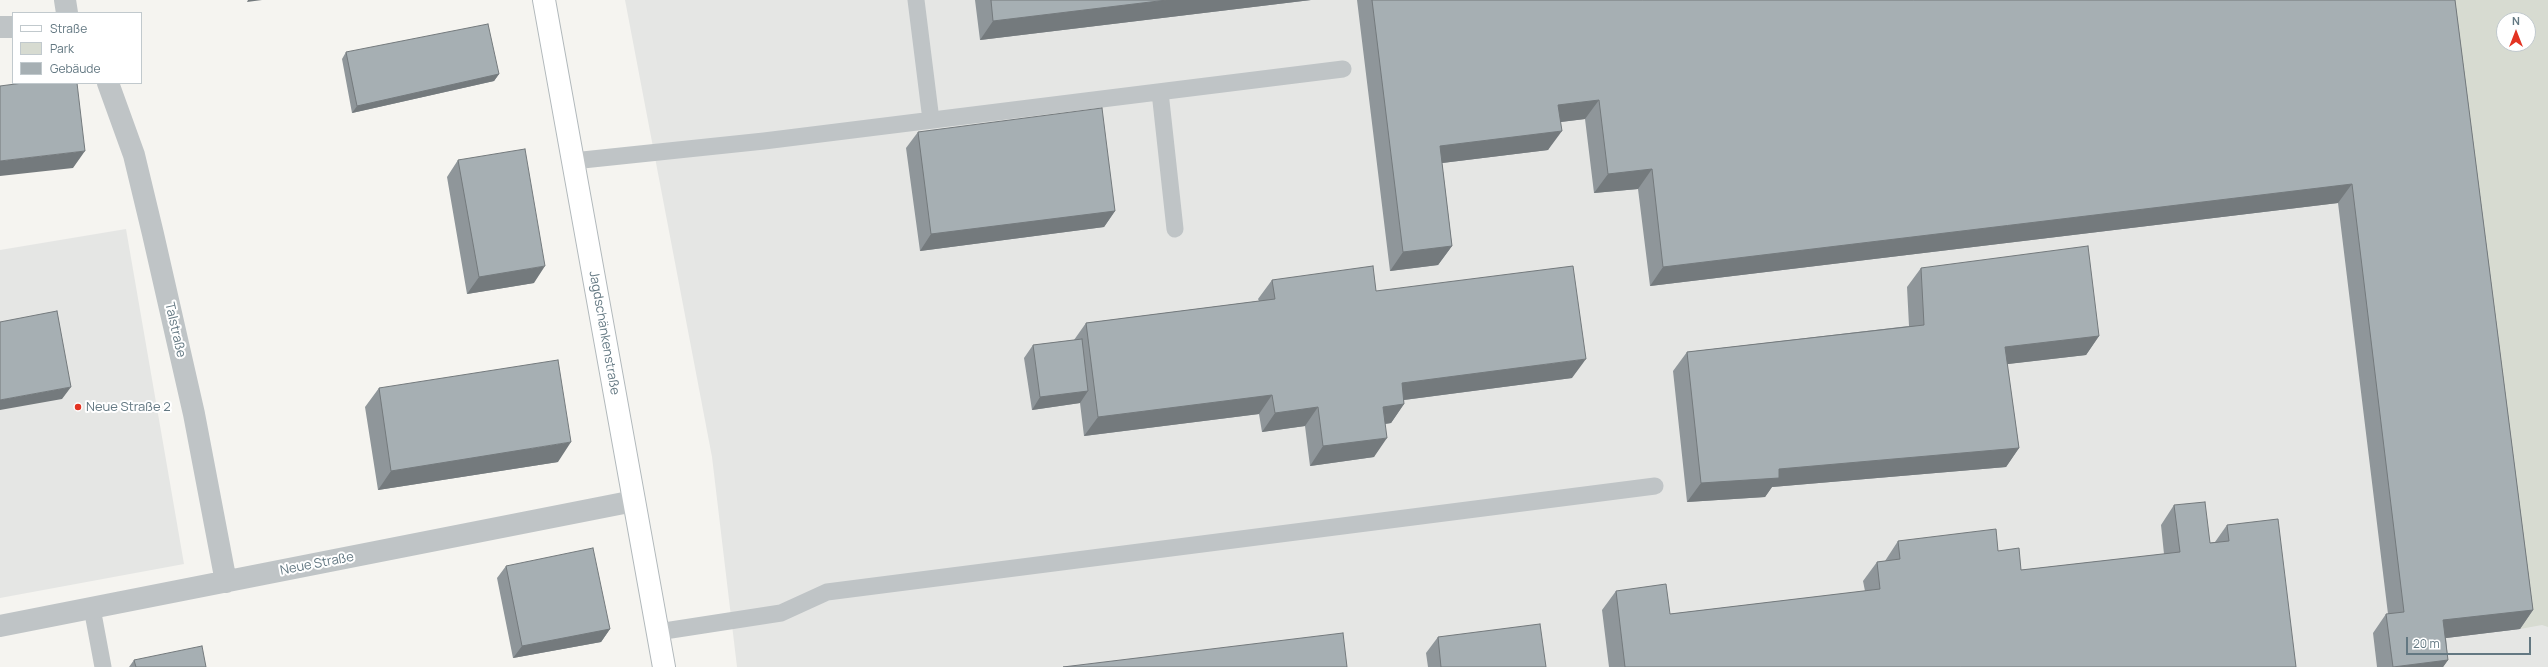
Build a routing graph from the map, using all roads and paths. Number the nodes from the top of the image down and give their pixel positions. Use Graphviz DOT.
graph roads {
  1 [pos="65,0"];
  2 [pos="544,0"];
  3 [pos="916,0"];
  4 [pos="67,12"];
  5 [pos="0,27"];
  6 [pos="12,27"];
  7 [pos="1343,69"];
  8 [pos="108,84"];
  9 [pos="1160,92"];
  10 [pos="931,120"];
  11 [pos="573,161"];
  12 [pos="1175,229"];
  13 [pos="1655,486"];
  14 [pos="634,501"];
  15 [pos="226,582"];
  16 [pos="92,608"];
  17 [pos="0,626"];
  18 [pos="658,632"];
  19 [pos="103,667"];
  20 [pos="664,667"];
  1 -- 4 [label="street"];
  2 -- 11 [label="main road, Jagdschänkenstraße"];
  3 -- 10 [label="lane"];
  5 -- 6 [label="street"];
  7 -- 9 [label="lane"];
  8 -- 15 [label="street, Talstraße"];
  9 -- 10 [label="lane"];
  9 -- 12 [label="lane"];
  10 -- 11 [label="lane"];
  11 -- 14 [label="main road, Jagdschänkenstraße"];
  13 -- 18 [label="lane"];
  14 -- 15 [label="street, Neue Straße"];
  14 -- 18 [label="main road, Jagdschänkenstraße"];
  15 -- 16 [label="street, Neue Straße"];
  16 -- 17 [label="street, Neue Straße"];
  16 -- 19 [label="lane"];
  18 -- 20 [label="main road, Jagdschänkenstraße"];
}
